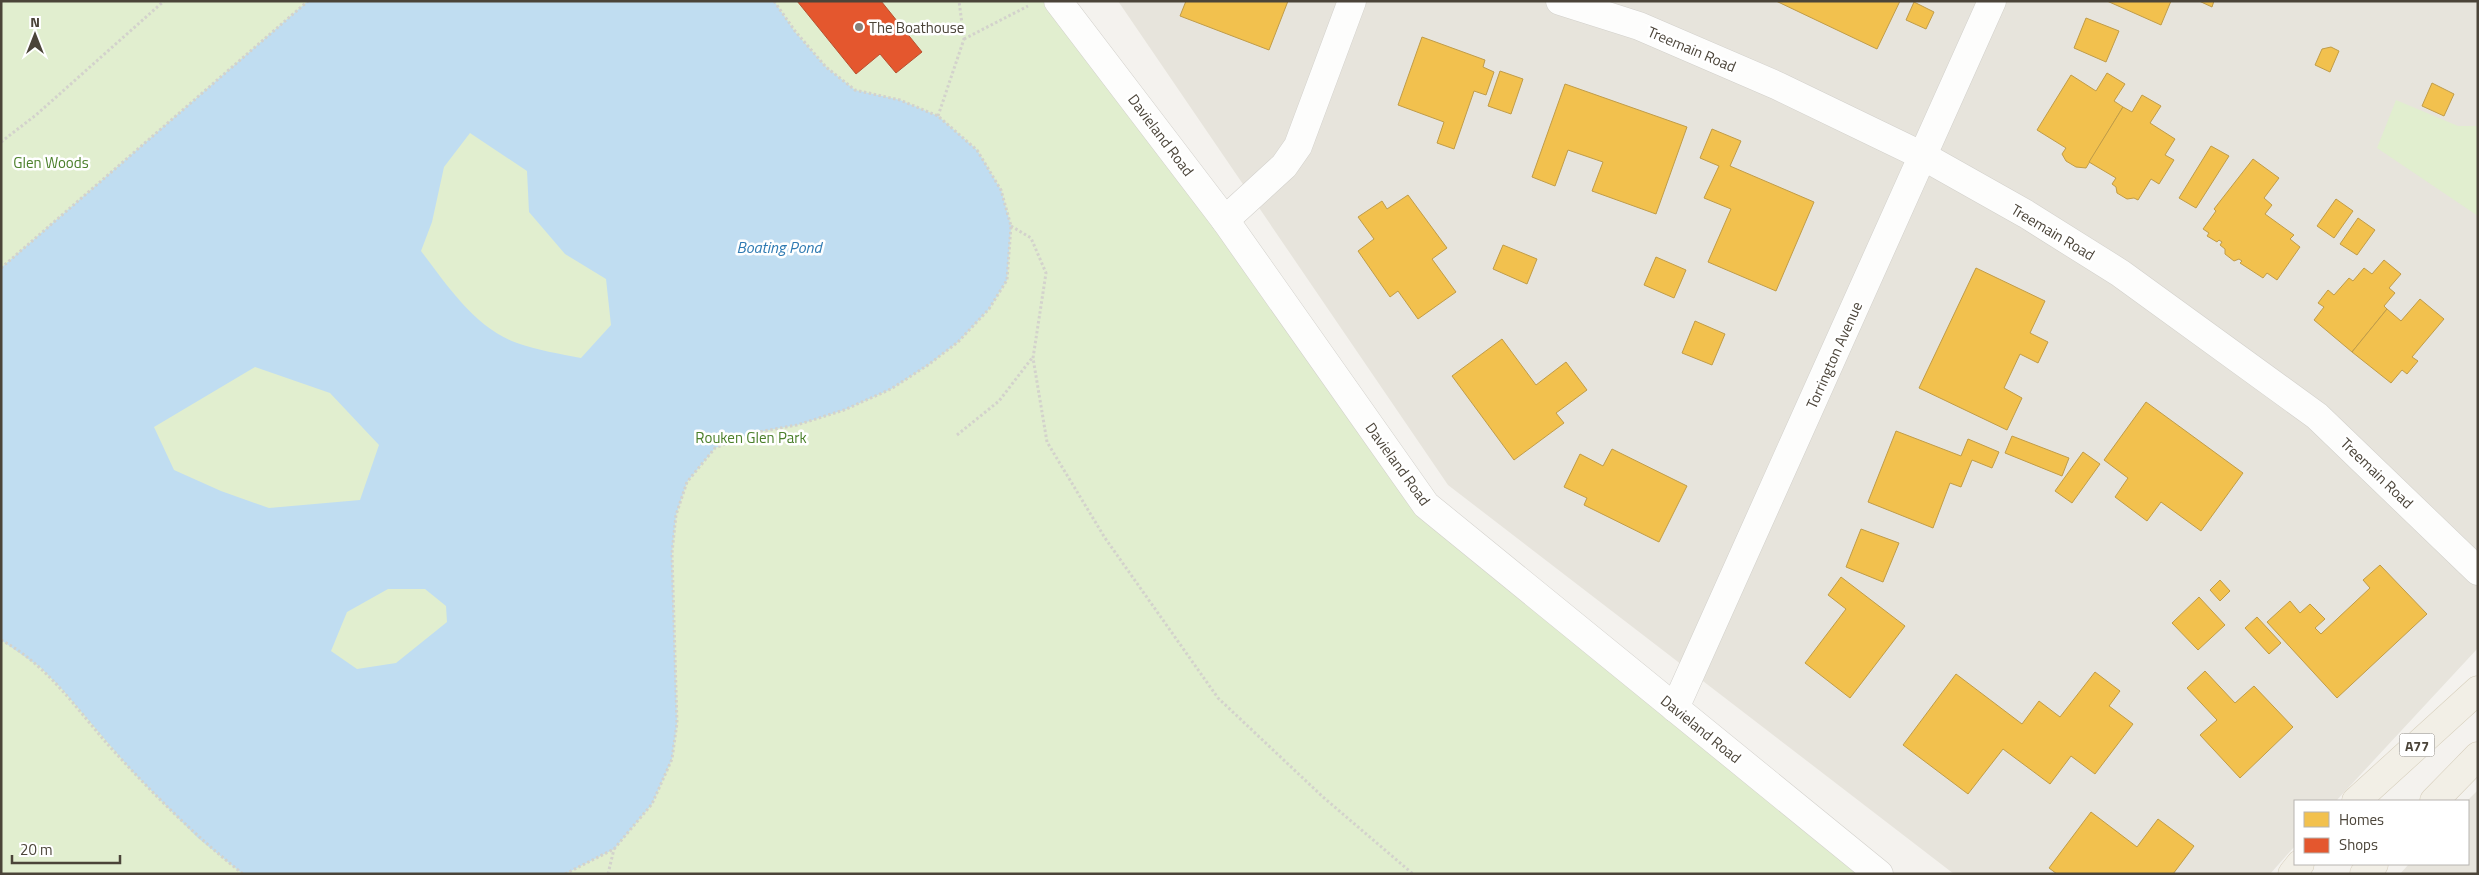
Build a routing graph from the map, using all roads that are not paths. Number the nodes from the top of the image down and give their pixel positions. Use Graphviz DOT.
graph roads {
  1 [pos="1058,1"];
  2 [pos="1352,1"];
  3 [pos="1560,1"];
  4 [pos="1992,1"];
  5 [pos="1923,156"];
  6 [pos="1225,220"];
  7 [pos="2478,571"];
  8 [pos="2478,690"];
  9 [pos="1676,708"];
  10 [pos="2478,756"];
  11 [pos="2365,798"];
  12 [pos="2435,800"];
  13 [pos="2373,865"];
  14 [pos="1879,874"];
  15 [pos="2364,874"];
  1 -- 6 [label="street, Davieland Road"];
  2 -- 6 [label="street"];
  3 -- 5 [label="street, Treemain Road"];
  4 -- 5 [label="street, Torrington Avenue"];
  5 -- 7 [label="street, Treemain Road"];
  5 -- 9 [label="street, Torrington Avenue"];
  6 -- 9 [label="street, Davieland Road"];
  8 -- 11 [label="main road, A77"];
  9 -- 14 [label="street, Davieland Road"];
  10 -- 12 [label="main road"];
  13 -- 15 [label="main road"];
}
